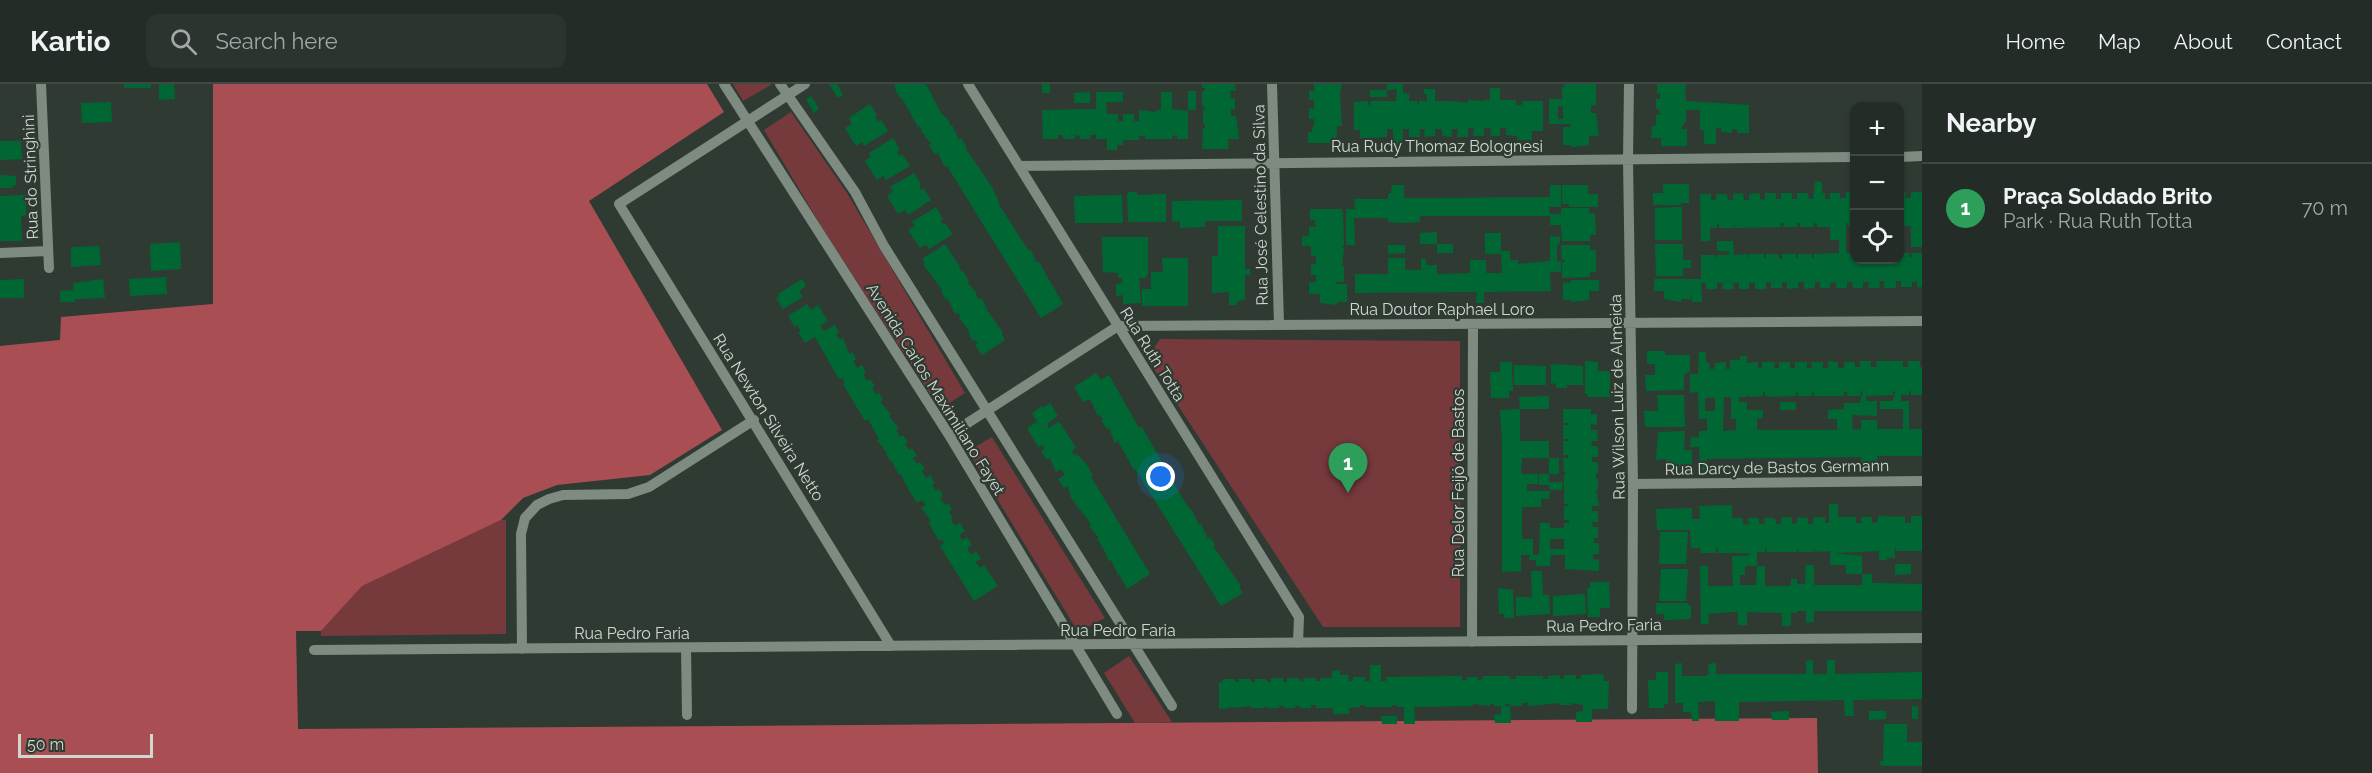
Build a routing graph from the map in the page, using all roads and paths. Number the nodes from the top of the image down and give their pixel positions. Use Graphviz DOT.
graph roads {
  1 [pos="41,84"];
  2 [pos="724,84"];
  3 [pos="780,84"];
  4 [pos="805,84"];
  5 [pos="968,84"];
  6 [pos="1272,84"];
  7 [pos="1629,84"];
  8 [pos="787,95"];
  9 [pos="747,121"];
  10 [pos="1922,156"];
  11 [pos="1850,157"];
  12 [pos="1904,157"];
  13 [pos="1628,160"];
  14 [pos="1274,163"];
  15 [pos="1019,166"];
  16 [pos="48,251"];
  17 [pos="0,253"];
  18 [pos="49,268"];
  19 [pos="1922,321"];
  20 [pos="1278,324"];
  21 [pos="1631,324"];
  22 [pos="1473,325"];
  23 [pos="1118,326"];
  24 [pos="987,412"];
  25 [pos="754,420"];
  26 [pos="949,435"];
  27 [pos="1922,481"];
  28 [pos="1633,484"];
  29 [pos="1922,638"];
  30 [pos="1631,640"];
  31 [pos="1472,642"];
  32 [pos="1298,643"];
  33 [pos="1133,644"];
  34 [pos="1076,645"];
  35 [pos="891,646"];
  36 [pos="686,648"];
  37 [pos="522,649"];
  38 [pos="314,650"];
  39 [pos="1172,706"];
  40 [pos="1632,709"];
  41 [pos="1117,714"];
  42 [pos="687,715"];
  1 -- 16 [label="street, Rua do Stringhini"];
  2 -- 9 [label="street, Avenida Carlos Maximiliano Fayet"];
  3 -- 8 [label="street, Avenida Carlos Maximiliano Fayet"];
  4 -- 8 [label="street"];
  5 -- 15 [label="street, Rua Ruth Totta"];
  6 -- 14 [label="street, Rua José Celestino da Silva"];
  7 -- 13 [label="street, Rua Wilson Luiz de Almeida"];
  8 -- 9 [label="street"];
  8 -- 24 [label="street, Avenida Carlos Maximiliano Fayet"];
  9 -- 25 [label="street, Rua Newton Silveira Netto"];
  9 -- 26 [label="street, Avenida Carlos Maximiliano Fayet"];
  10 -- 12 [label="street"];
  11 -- 13 [label="street, Rua Rudy Thomaz Bolognesi"];
  13 -- 14 [label="street, Rua Rudy Thomaz Bolognesi"];
  13 -- 21 [label="street, Rua Wilson Luiz de Almeida"];
  14 -- 15 [label="street, Rua Rudy Thomaz Bolognesi"];
  14 -- 20 [label="street, Rua José Celestino da Silva"];
  15 -- 23 [label="street, Rua Ruth Totta"];
  16 -- 17 [label="street"];
  16 -- 18 [label="street, Rua do Stringhini"];
  19 -- 21 [label="street, Rua Doutor Raphael Loro"];
  20 -- 22 [label="street, Rua Doutor Raphael Loro"];
  20 -- 23 [label="street, Rua Doutor Raphael Loro"];
  21 -- 22 [label="street, Rua Doutor Raphael Loro"];
  21 -- 28 [label="street, Rua Wilson Luiz de Almeida"];
  22 -- 31 [label="street, Rua Delor Feijó de Bastos"];
  23 -- 24 [label="street"];
  23 -- 32 [label="street, Rua Ruth Totta"];
  24 -- 26 [label="street"];
  24 -- 33 [label="street, Avenida Carlos Maximiliano Fayet"];
  25 -- 35 [label="street, Rua Newton Silveira Netto"];
  25 -- 37 [label="street"];
  26 -- 34 [label="street, Avenida Carlos Maximiliano Fayet"];
  27 -- 28 [label="street, Rua Darcy de Bastos Germann"];
  28 -- 30 [label="street, Rua Wilson Luiz de Almeida"];
  29 -- 30 [label="street, Rua Pedro Faria"];
  30 -- 31 [label="street, Rua Pedro Faria"];
  30 -- 40 [label="street, Rua Wilson Luiz de Almeida"];
  31 -- 32 [label="street, Rua Pedro Faria"];
  32 -- 33 [label="street, Rua Pedro Faria"];
  33 -- 34 [label="street, Rua Pedro Faria"];
  33 -- 39 [label="street, Avenida Carlos Maximiliano Fayet"];
  34 -- 35 [label="street, Rua Pedro Faria"];
  34 -- 41 [label="street, Avenida Carlos Maximiliano Fayet"];
  35 -- 36 [label="street, Rua Pedro Faria"];
  36 -- 37 [label="street, Rua Pedro Faria"];
  36 -- 42 [label="street"];
  37 -- 38 [label="street, Rua Pedro Faria"];
}
